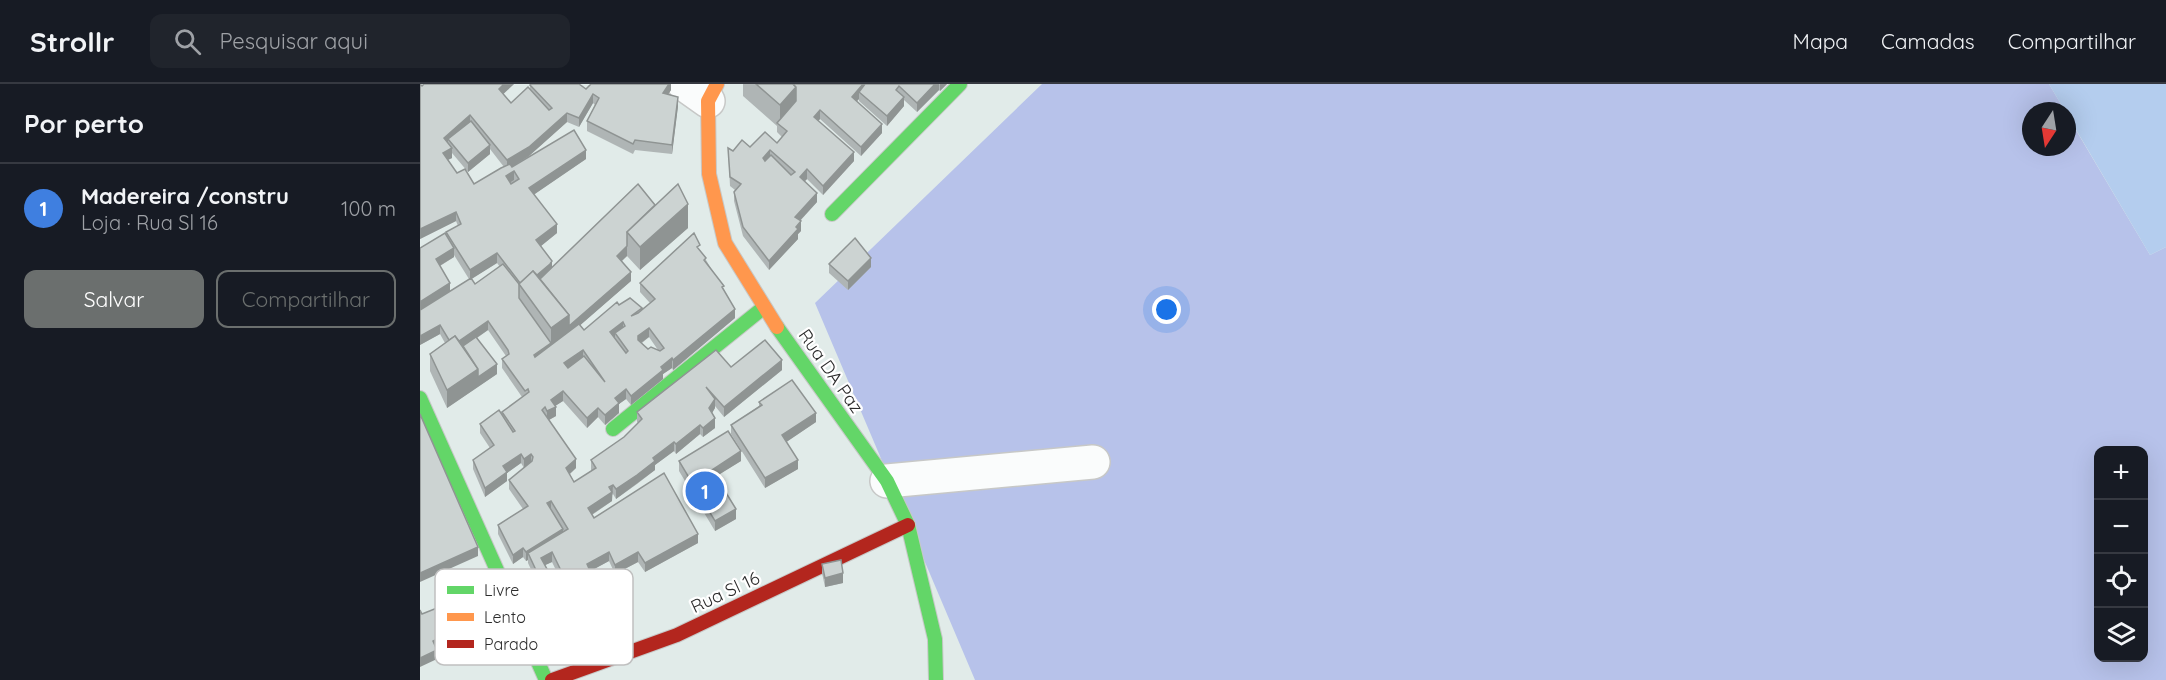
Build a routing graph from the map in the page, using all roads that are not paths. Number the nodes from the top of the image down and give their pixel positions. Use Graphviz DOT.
graph roads {
  1 [pos="960,84"];
  2 [pos="703,90"];
  3 [pos="832,214"];
  4 [pos="763,308"];
  5 [pos="420,398"];
  6 [pos="613,429"];
  7 [pos="1093,462"];
  8 [pos="887,481"];
  9 [pos="908,525"];
  10 [pos="496,569"];
  11 [pos="633,651"];
  12 [pos="539,665"];
  13 [pos="594,665"];
  14 [pos="546,680"];
  15 [pos="552,680"];
  16 [pos="936,680"];
  1 -- 3 [label="street"];
  2 -- 4 [label="street, Rua DA Paz"];
  4 -- 6 [label="street"];
  4 -- 8 [label="street, Rua DA Paz"];
  5 -- 10 [label="street"];
  7 -- 8 [label="street"];
  8 -- 9 [label="street, Rua DA Paz"];
  9 -- 11 [label="street, Rua Sl 16"];
  9 -- 16 [label="street, Rua DA Paz"];
  12 -- 14 [label="street"];
  13 -- 15 [label="street, Rua Sl 16"];
}
